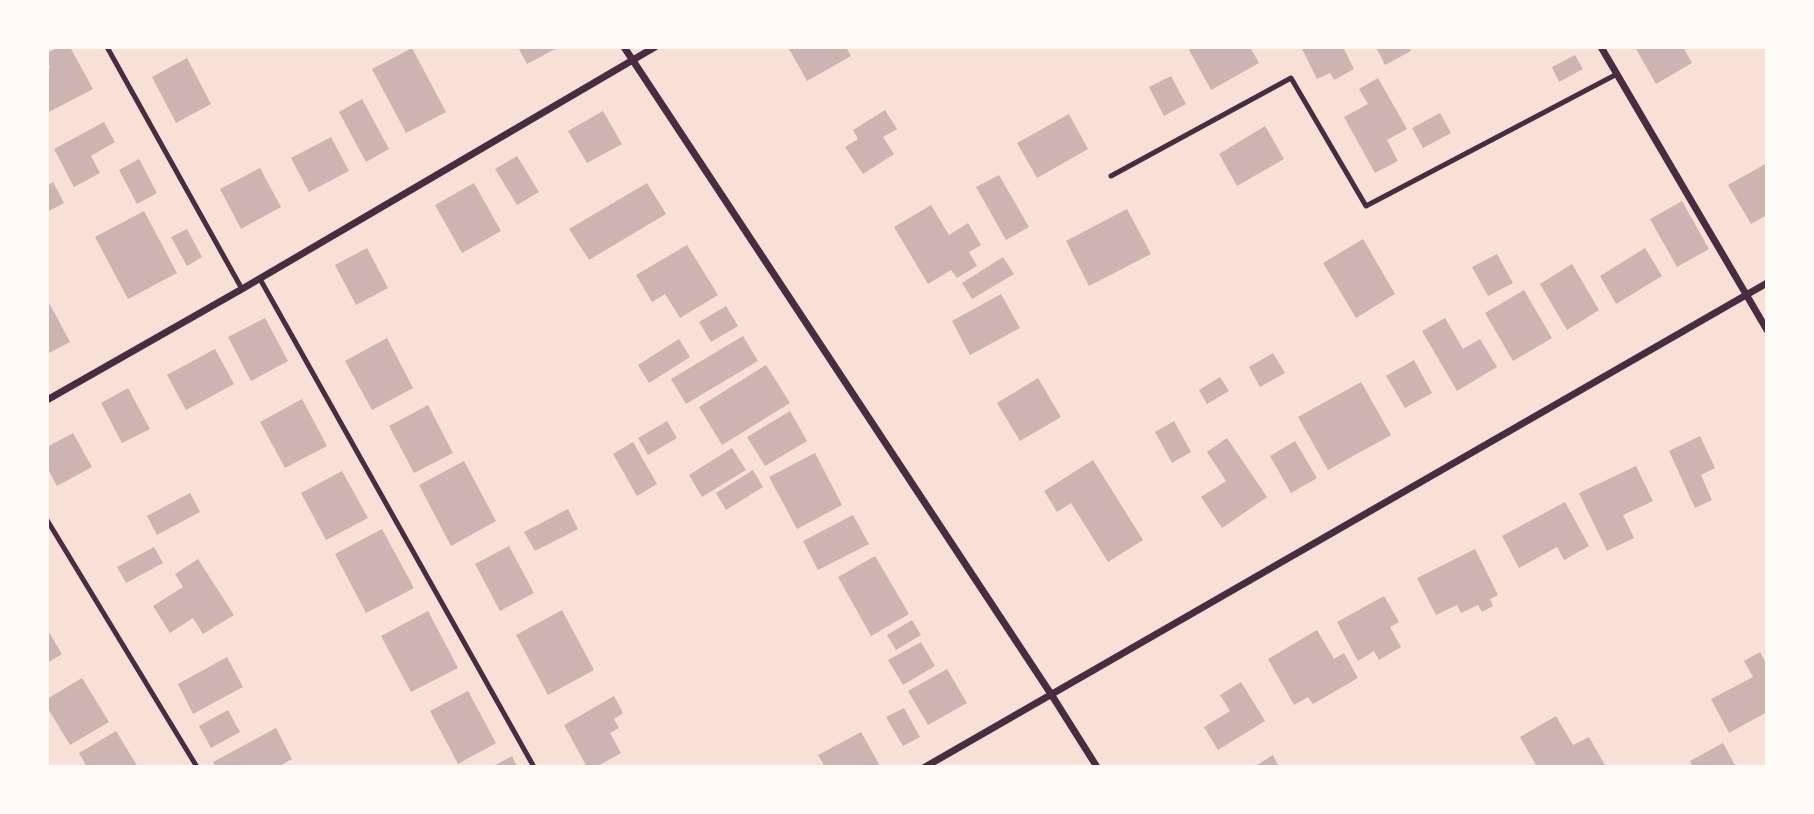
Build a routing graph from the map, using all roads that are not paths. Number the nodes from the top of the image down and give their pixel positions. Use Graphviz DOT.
graph roads {
  1 [pos="107,47"];
  2 [pos="624,47"];
  3 [pos="654,47"];
  4 [pos="1601,47"];
  5 [pos="632,61"];
  6 [pos="1617,74"];
  7 [pos="1111,176"];
  8 [pos="260,279"];
  9 [pos="1767,283"];
  10 [pos="242,289"];
  11 [pos="1746,294"];
  12 [pos="1767,330"];
  13 [pos="47,400"];
  14 [pos="47,520"];
  15 [pos="1051,694"];
  16 [pos="197,767"];
  17 [pos="534,767"];
  18 [pos="925,767"];
  19 [pos="1097,767"];
  1 -- 10 [label="lane"];
  2 -- 5 [label="street"];
  3 -- 5 [label="street"];
  4 -- 6 [label="street"];
  5 -- 8 [label="street"];
  5 -- 15 [label="street"];
  6 -- 7 [label="lane"];
  6 -- 11 [label="street"];
  8 -- 10 [label="street"];
  8 -- 17 [label="lane"];
  9 -- 11 [label="street"];
  10 -- 13 [label="street"];
  11 -- 12 [label="street"];
  11 -- 15 [label="street"];
  14 -- 16 [label="lane"];
  15 -- 18 [label="street"];
  15 -- 19 [label="street"];
}
